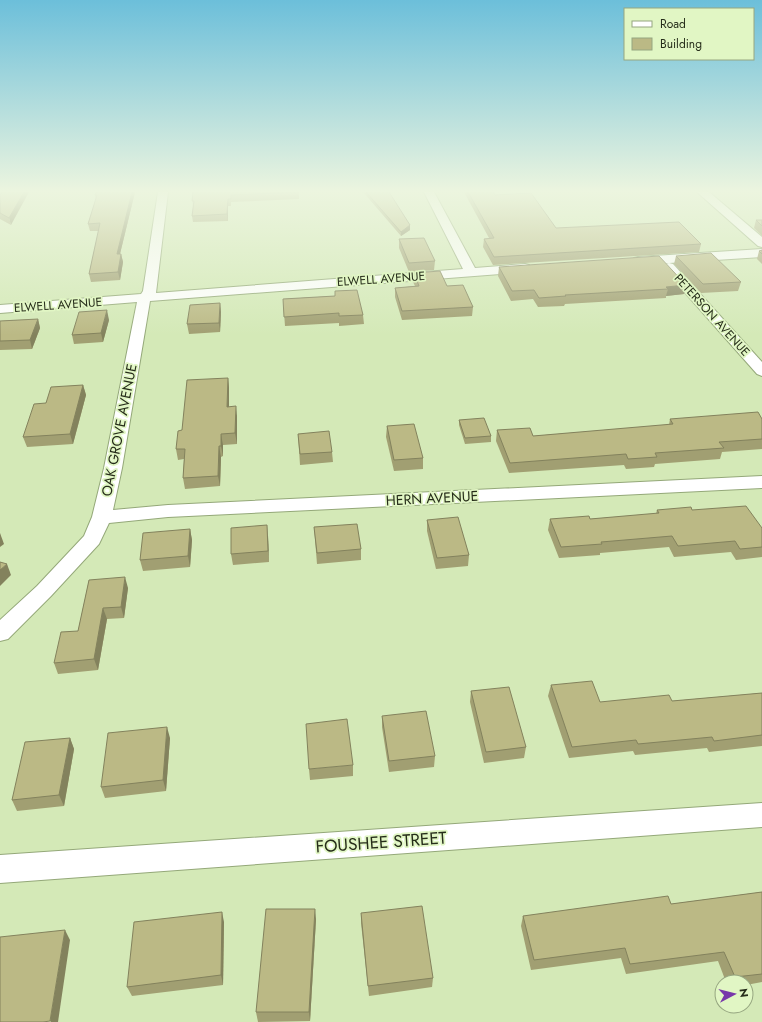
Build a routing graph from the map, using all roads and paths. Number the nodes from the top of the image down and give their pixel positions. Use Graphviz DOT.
graph roads {
  1 [pos="157,240"];
  2 [pos="454,240"];
  3 [pos="762,253"];
  4 [pos="662,260"];
  5 [pos="622,262"];
  6 [pos="535,268"];
  7 [pos="471,272"];
  8 [pos="144,299"];
  9 [pos="0,309"];
  10 [pos="762,371"];
  11 [pos="762,482"];
  12 [pos="102,516"];
  13 [pos="0,633"];
  14 [pos="762,815"];
  15 [pos="0,870"];
  1 -- 8 [label="street, OAK GROVE AVENUE"];
  2 -- 7 [label="street"];
  3 -- 4 [label="street"];
  4 -- 5 [label="street"];
  4 -- 10 [label="street, PETERSON AVENUE"];
  6 -- 7 [label="street, ELWELL AVENUE"];
  7 -- 8 [label="street, ELWELL AVENUE"];
  8 -- 9 [label="street, ELWELL AVENUE"];
  8 -- 12 [label="street, OAK GROVE AVENUE"];
  11 -- 12 [label="street, HERN AVENUE"];
  12 -- 13 [label="street, OAK GROVE AVENUE"];
  14 -- 15 [label="street, FOUSHEE STREET"];
}
